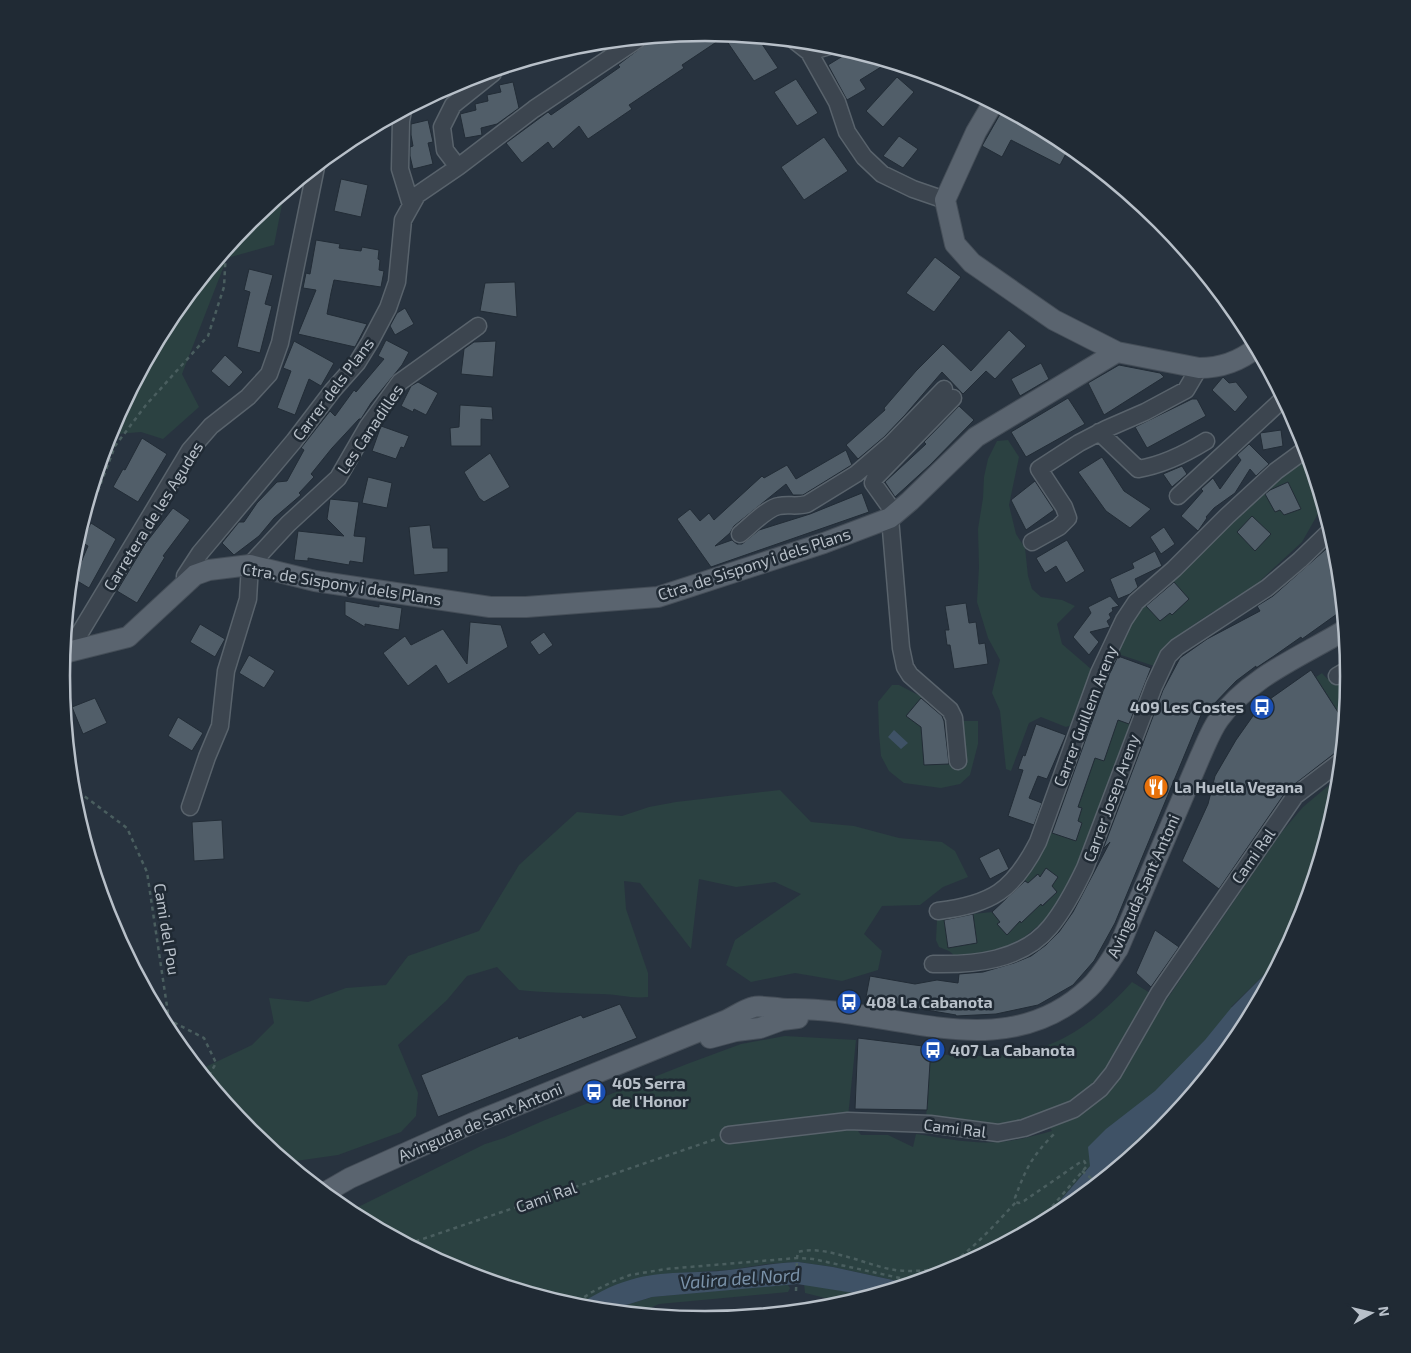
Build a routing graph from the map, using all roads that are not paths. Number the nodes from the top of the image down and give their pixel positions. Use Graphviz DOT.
graph roads {
  1 [pos="626,47"];
  2 [pos="806,50"];
  3 [pos="813,51"];
  4 [pos="809,52"];
  5 [pos="481,83"];
  6 [pos="990,109"];
  7 [pos="401,119"];
  8 [pos="458,167"];
  9 [pos="314,177"];
  10 [pos="945,200"];
  11 [pos="411,205"];
  12 [pos="478,326"];
  13 [pos="1251,351"];
  14 [pos="1117,352"];
  15 [pos="1198,368"];
  16 [pos="1278,403"];
  17 [pos="1099,432"];
  18 [pos="1206,441"];
  19 [pos="1300,453"];
  20 [pos="856,474"];
  21 [pos="1178,496"];
  22 [pos="890,518"];
  23 [pos="740,534"];
  24 [pos="1325,536"];
  25 [pos="1032,542"];
  26 [pos="250,565"];
  27 [pos="186,584"];
  28 [pos="1339,634"];
  29 [pos="1339,642"];
  30 [pos="72,643"];
  31 [pos="71,651"];
  32 [pos="958,761"];
  33 [pos="1334,766"];
  34 [pos="190,807"];
  35 [pos="938,911"];
  36 [pos="933,964"];
  37 [pos="756,1018"];
  38 [pos="730,1135"];
  39 [pos="331,1189"];
  40 [pos="340,1195"];
  1 -- 8 [label="street, Carrer dels Plans"];
  2 -- 4 [label="street"];
  3 -- 4 [label="street"];
  4 -- 10 [label="street"];
  5 -- 8 [label="street"];
  6 -- 10 [label="main road"];
  7 -- 11 [label="street"];
  8 -- 11 [label="street, Carrer dels Plans"];
  9 -- 30 [label="street, Carretera de les Agudes"];
  10 -- 14 [label="main road"];
  11 -- 27 [label="street, Carrer dels Plans"];
  12 -- 26 [label="street, Les Canadilles"];
  13 -- 15 [label="main road"];
  14 -- 15 [label="main road"];
  14 -- 22 [label="main road, Ctra. de Sispony i dels Plans"];
  15 -- 17 [label="street"];
  16 -- 21 [label="street"];
  17 -- 18 [label="street"];
  17 -- 25 [label="street"];
  19 -- 35 [label="street, Carrer Guillem Areny"];
  20 -- 22 [label="street"];
  20 -- 22 [label="street"];
  20 -- 23 [label="street"];
  22 -- 26 [label="main road, Ctra. de Sispony i dels Plans"];
  22 -- 32 [label="street"];
  24 -- 36 [label="street, Carrer Josep Areny"];
  26 -- 27 [label="main road, Ctra. de Sispony i dels Plans"];
  26 -- 34 [label="street"];
  27 -- 31 [label="main road, Ctra. de Sispony i dels Plans"];
  28 -- 37 [label="main road, Avinguda Sant Antoni"];
  29 -- 37 [label="main road, Avinguda Sant Antoni"];
  33 -- 38 [label="street, Cami Ral"];
  37 -- 39 [label="main road, Avinguda de Sant Antoni"];
  37 -- 40 [label="main road, Avinguda de Sant Antoni"];
}
